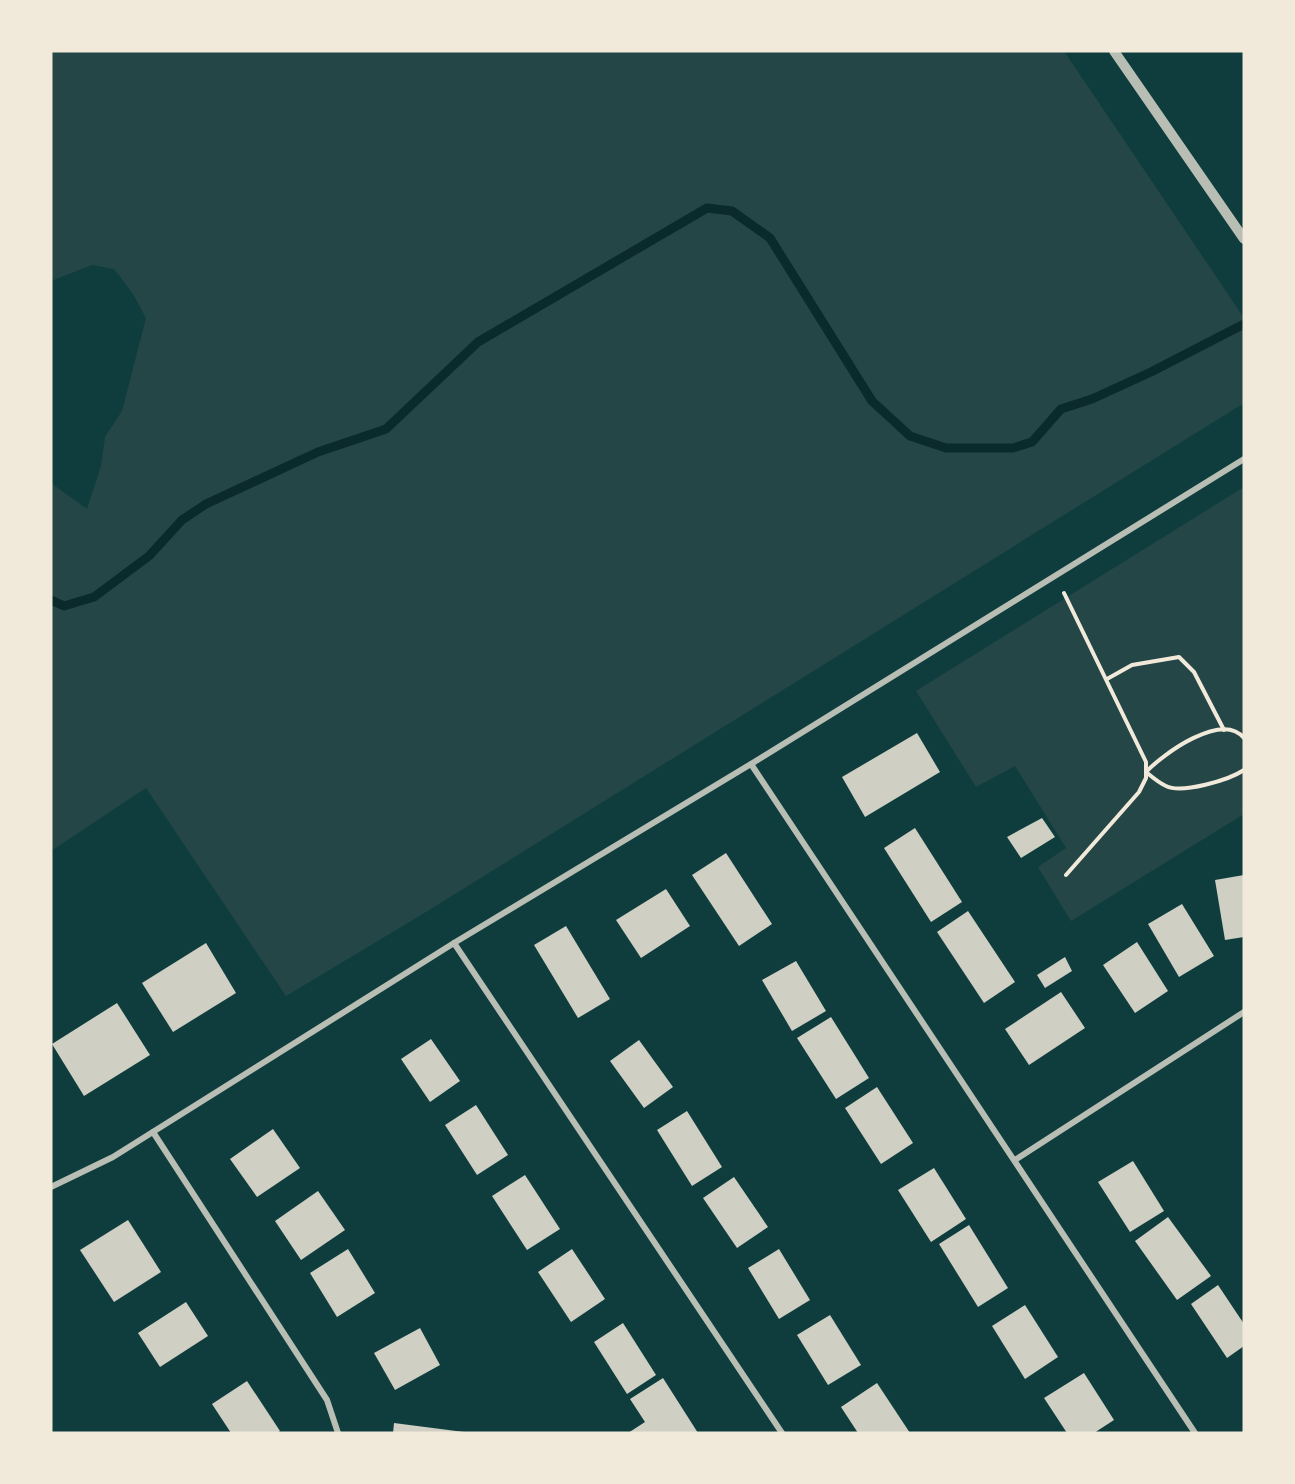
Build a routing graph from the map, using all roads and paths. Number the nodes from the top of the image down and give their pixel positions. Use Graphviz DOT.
graph roads {
  1 [pos="1114,51"];
  2 [pos="1244,239"];
  3 [pos="1244,459"];
  4 [pos="1055,576"];
  5 [pos="1107,679"];
  6 [pos="1224,730"];
  7 [pos="1244,738"];
  8 [pos="751,764"];
  9 [pos="1244,770"];
  10 [pos="1146,772"];
  11 [pos="1066,875"];
  12 [pos="454,943"];
  13 [pos="1244,1012"];
  14 [pos="153,1131"];
  15 [pos="1015,1160"];
  16 [pos="51,1187"];
  17 [pos="338,1433"];
  18 [pos="782,1433"];
  19 [pos="1195,1433"];
  1 -- 2 [label="street"];
  3 -- 4 [label="street"];
  4 -- 5 [label="path"];
  4 -- 8 [label="street"];
  5 -- 6 [label="path"];
  5 -- 10 [label="path"];
  6 -- 7 [label="path"];
  6 -- 10 [label="path"];
  8 -- 12 [label="street"];
  8 -- 15 [label="street"];
  9 -- 10 [label="path"];
  10 -- 11 [label="path"];
  12 -- 14 [label="street"];
  12 -- 18 [label="street"];
  13 -- 15 [label="street"];
  14 -- 16 [label="street"];
  14 -- 17 [label="street"];
  15 -- 19 [label="street"];
}
